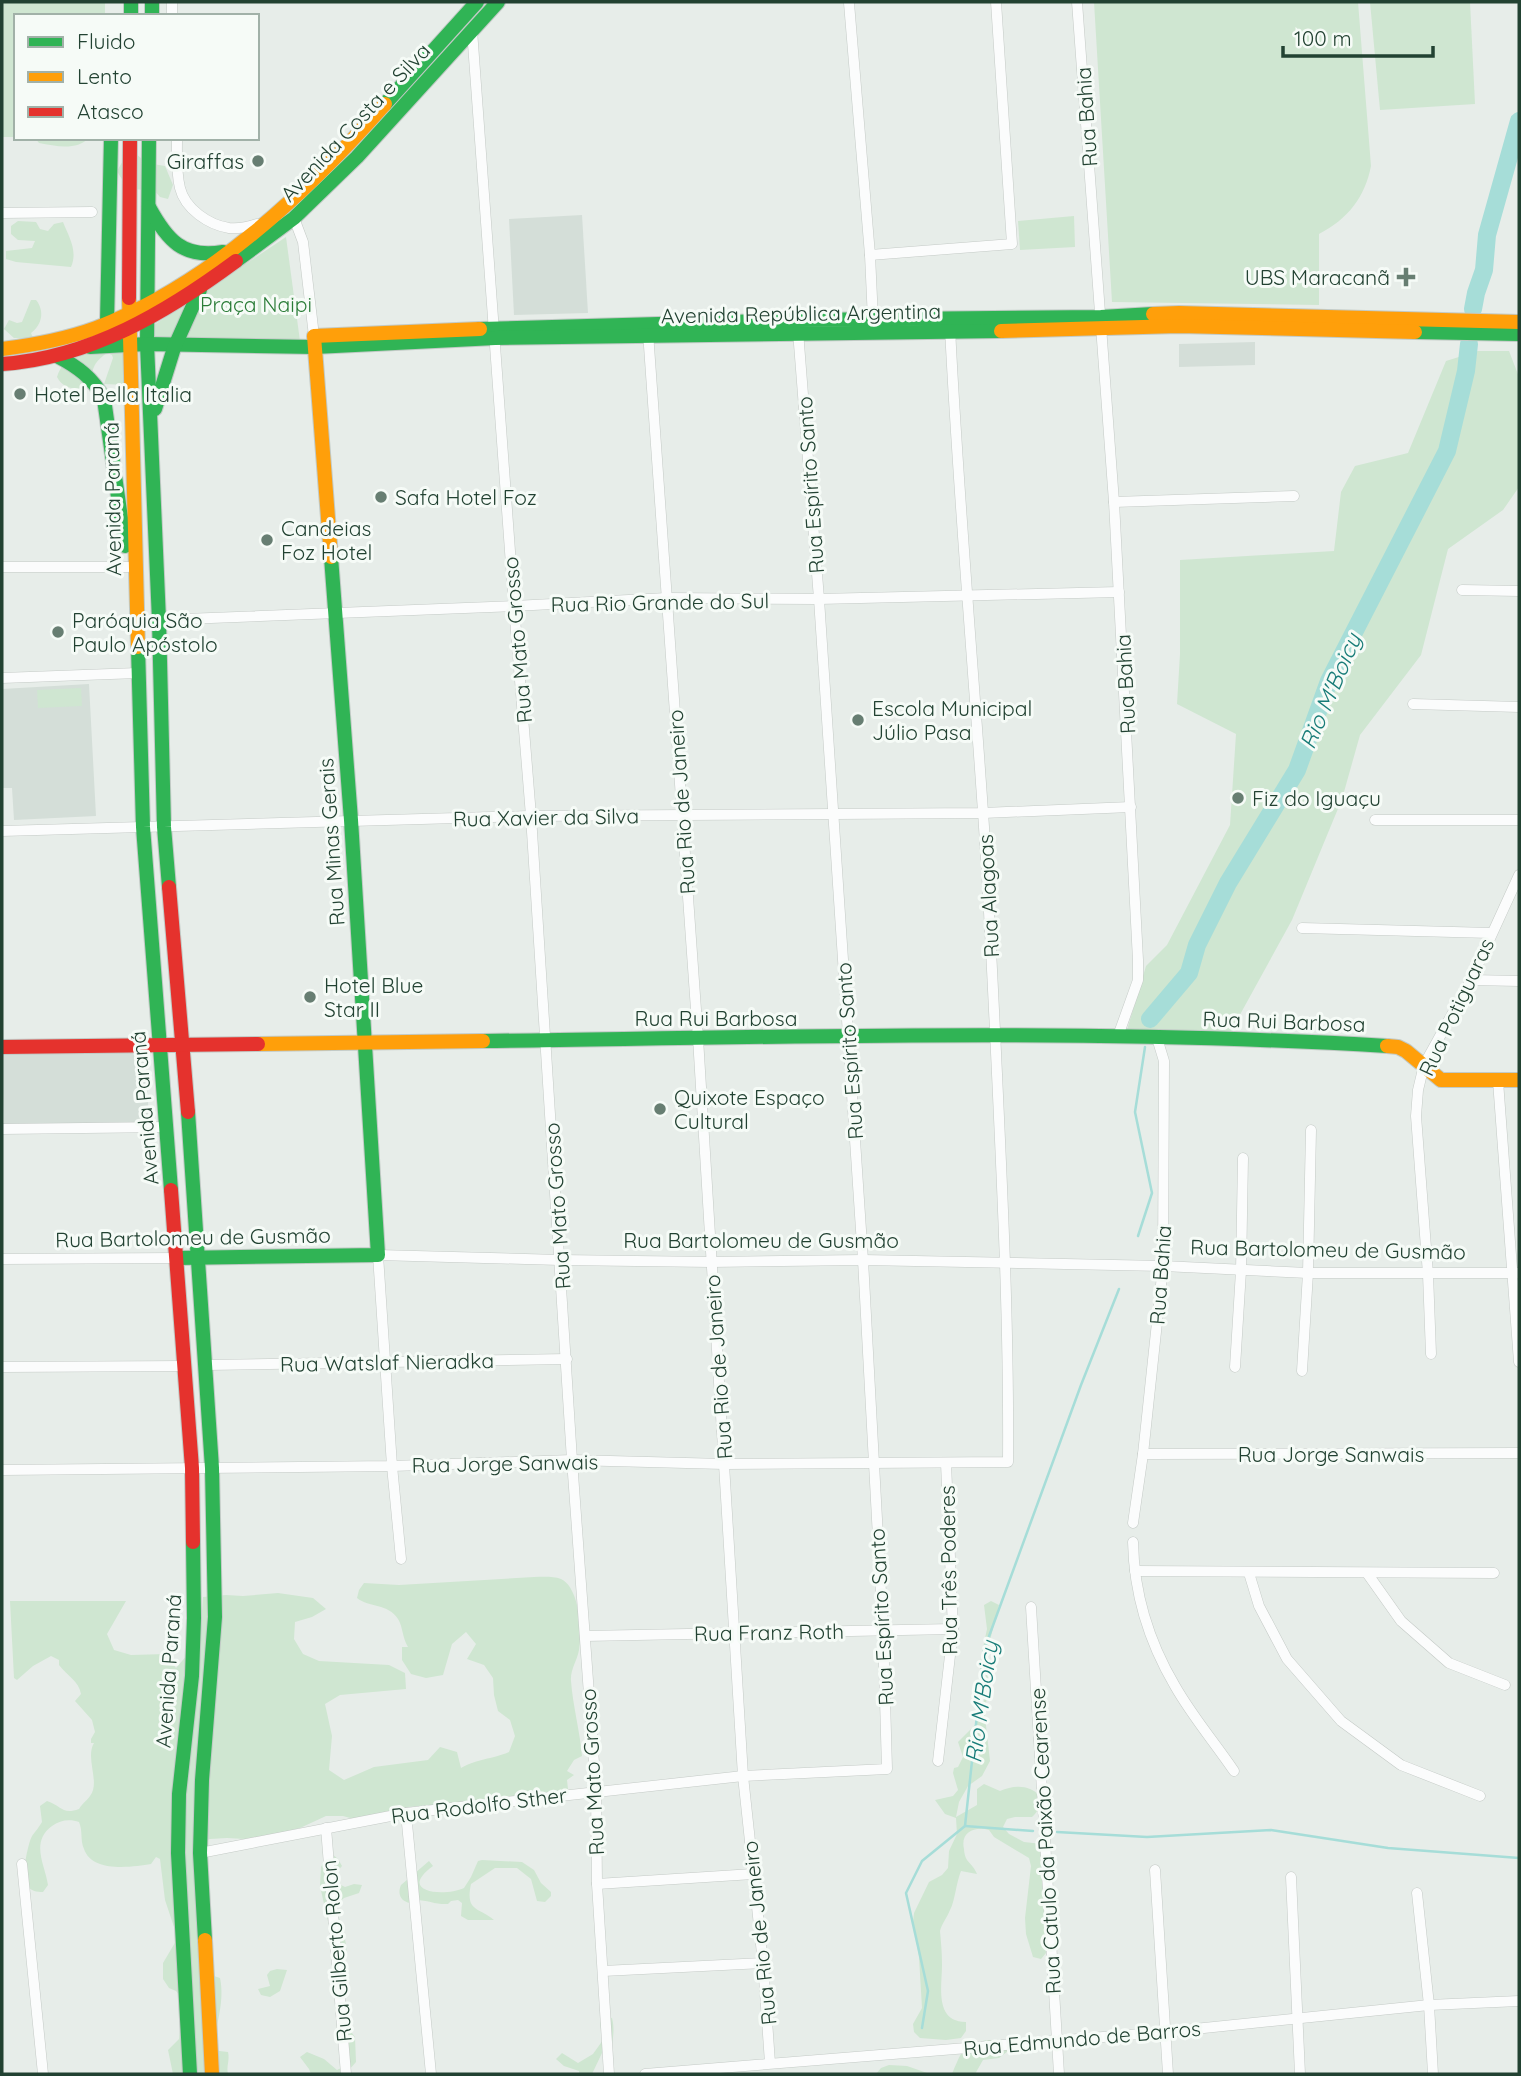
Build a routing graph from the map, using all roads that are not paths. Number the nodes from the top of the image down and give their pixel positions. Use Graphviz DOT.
graph roads {
  1 [pos="498,2"];
  2 [pos="996,2"];
  3 [pos="1077,2"];
  4 [pos="849,3"];
  5 [pos="471,5"];
  6 [pos="472,28"];
  7 [pos="111,140"];
  8 [pos="130,140"];
  9 [pos="150,140"];
  10 [pos="177,140"];
  11 [pos="148,204"];
  12 [pos="92,212"];
  13 [pos="2,213"];
  14 [pos="294,218"];
  15 [pos="264,223"];
  16 [pos="229,250"];
  17 [pos="870,255"];
  18 [pos="201,287"];
  19 [pos="147,304"];
  20 [pos="128,313"];
  21 [pos="873,320"];
  22 [pos="147,321"];
  23 [pos="1519,322"];
  24 [pos="107,323"];
  25 [pos="1101,323"];
  26 [pos="950,325"];
  27 [pos="798,327"];
  28 [pos="648,330"];
  29 [pos="495,333"];
  30 [pos="1519,334"];
  31 [pos="130,338"];
  32 [pos="315,342"];
  33 [pos="147,344"];
  34 [pos="174,344"];
  35 [pos="2,349"];
  36 [pos="57,356"];
  37 [pos="2,364"];
  38 [pos="149,432"];
  39 [pos="1294,496"];
  40 [pos="1114,502"];
  41 [pos="2,567"];
  42 [pos="128,567"];
  43 [pos="1462,590"];
  44 [pos="1519,591"];
  45 [pos="1119,592"];
  46 [pos="135,595"];
  47 [pos="966,596"];
  48 [pos="667,598"];
  49 [pos="819,599"];
  50 [pos="514,606"];
  51 [pos="336,612"];
  52 [pos="159,620"];
  53 [pos="138,673"];
  54 [pos="2,678"];
  55 [pos="1413,704"];
  56 [pos="1519,707"];
  57 [pos="1131,807"];
  58 [pos="983,813"];
  59 [pos="833,814"];
  60 [pos="531,816"];
  61 [pos="681,816"];
  62 [pos="351,820"];
  63 [pos="1375,820"];
  64 [pos="1519,820"];
  65 [pos="143,827"];
  66 [pos="164,827"];
  67 [pos="2,831"];
  68 [pos="1519,875"];
  69 [pos="1516,892"];
  70 [pos="1302,928"];
  71 [pos="1491,933"];
  72 [pos="1471,980"];
  73 [pos="1519,981"];
  74 [pos="995,1035"];
  75 [pos="1118,1036"];
  76 [pos="698,1038"];
  77 [pos="848,1038"];
  78 [pos="1157,1038"];
  79 [pos="545,1041"];
  80 [pos="365,1042"];
  81 [pos="2,1046"];
  82 [pos="160,1046"];
  83 [pos="184,1046"];
  84 [pos="1424,1065"];
  85 [pos="1519,1080"];
  86 [pos="1498,1081"];
  87 [pos="167,1127"];
  88 [pos="2,1129"];
  89 [pos="1311,1130"];
  90 [pos="1244,1158"];
  91 [pos="379,1255"];
  92 [pos="177,1258"];
  93 [pos="2,1259"];
  94 [pos="197,1259"];
  95 [pos="560,1260"];
  96 [pos="863,1261"];
  97 [pos="711,1262"];
  98 [pos="1006,1263"];
  99 [pos="1163,1266"];
  100 [pos="1241,1271"];
  101 [pos="1308,1273"];
  102 [pos="1516,1273"];
  103 [pos="1428,1274"];
  104 [pos="1431,1354"];
  105 [pos="567,1359"];
  106 [pos="1519,1362"];
  107 [pos="387,1363"];
  108 [pos="206,1365"];
  109 [pos="185,1366"];
  110 [pos="2,1367"];
  111 [pos="1236,1367"];
  112 [pos="1302,1371"];
  113 [pos="1519,1453"];
  114 [pos="1143,1454"];
  115 [pos="572,1460"];
  116 [pos="1008,1462"];
  117 [pos="873,1463"];
  118 [pos="946,1463"];
  119 [pos="724,1464"];
  120 [pos="392,1466"];
  121 [pos="192,1468"];
  122 [pos="212,1468"];
  123 [pos="2,1470"];
  124 [pos="1133,1523"];
  125 [pos="1133,1542"];
  126 [pos="401,1559"];
  127 [pos="1135,1571"];
  128 [pos="1249,1573"];
  129 [pos="1367,1573"];
  130 [pos="1494,1573"];
  131 [pos="1031,1607"];
  132 [pos="953,1629"];
  133 [pos="883,1630"];
  134 [pos="735,1632"];
  135 [pos="585,1636"];
  136 [pos="1505,1685"];
  137 [pos="938,1760"];
  138 [pos="887,1769"];
  139 [pos="1234,1771"];
  140 [pos="743,1776"];
  141 [pos="596,1791"];
  142 [pos="1480,1796"];
  143 [pos="407,1813"];
  144 [pos="326,1828"];
  145 [pos="200,1853"];
  146 [pos="22,1864"];
  147 [pos="1155,1870"];
  148 [pos="753,1874"];
  149 [pos="1291,1877"];
  150 [pos="597,1884"];
  151 [pos="1417,1893"];
  152 [pos="763,1962"];
  153 [pos="603,1971"];
  154 [pos="1519,2001"];
  155 [pos="1429,2005"];
  156 [pos="1297,2017"];
  157 [pos="1165,2032"];
  158 [pos="1057,2041"];
  159 [pos="771,2063"];
  160 [pos="43,2074"];
  161 [pos="190,2074"];
  162 [pos="212,2074"];
  163 [pos="346,2074"];
  164 [pos="431,2074"];
  165 [pos="609,2074"];
  166 [pos="645,2074"];
  167 [pos="1059,2074"];
  168 [pos="1168,2074"];
  169 [pos="1300,2074"];
  170 [pos="1433,2074"];
  1 -- 6 [label="main road, Avenida Costa e Silva"];
  2 -- 17 [label="street"];
  3 -- 25 [label="street, Rua Bahia"];
  4 -- 17 [label="street"];
  5 -- 6 [label="street, Rua Mato Grosso"];
  5 -- 15 [label="main road, Avenida Costa e Silva"];
  6 -- 14 [label="main road, Avenida Costa e Silva"];
  6 -- 29 [label="street, Rua Mato Grosso"];
  7 -- 24 [label="main road"];
  8 -- 20 [label="main road, Avenida Paraná"];
  9 -- 11 [label="main road, Avenida Paraná"];
  10 -- 15 [label="street"];
  11 -- 16 [label="main road"];
  11 -- 19 [label="main road, Avenida Paraná"];
  12 -- 13 [label="street"];
  14 -- 18 [label="main road, Avenida Costa e Silva"];
  14 -- 32 [label="street, Rua Minas Gerais"];
  15 -- 16 [label="main road, Avenida Costa e Silva"];
  16 -- 19 [label="main road, Avenida Costa e Silva"];
  17 -- 21 [label="street"];
  18 -- 22 [label="main road, Avenida Costa e Silva"];
  18 -- 34 [label="main road"];
  19 -- 20 [label="main road, Avenida Costa e Silva"];
  19 -- 22 [label="main road, Avenida Paraná"];
  20 -- 24 [label="main road"];
  20 -- 31 [label="main road, Avenida Paraná"];
  21 -- 26 [label="main road, Avenida República Argentina"];
  21 -- 27 [label="main road, Avenida República Argentina"];
  22 -- 31 [label="main road, Avenida Costa e Silva"];
  22 -- 33 [label="main road, Avenida Paraná"];
  23 -- 25 [label="main road, Avenida República Argentina"];
  24 -- 35 [label="main road"];
  25 -- 26 [label="main road, Avenida República Argentina"];
  25 -- 30 [label="main road, Avenida República Argentina"];
  25 -- 40 [label="street, Rua Bahia"];
  26 -- 27 [label="main road, Avenida República Argentina"];
  26 -- 47 [label="street, Rua Alagoas"];
  27 -- 28 [label="main road, Avenida República Argentina"];
  27 -- 49 [label="street, Rua Espírito Santo"];
  28 -- 29 [label="main road, Avenida República Argentina"];
  28 -- 48 [label="street, Rua Rio de Janeiro"];
  29 -- 32 [label="main road, Avenida República Argentina"];
  29 -- 50 [label="street, Rua Mato Grosso"];
  31 -- 33 [label="main road, Avenida República Argentina"];
  31 -- 36 [label="main road, Avenida República Argentina"];
  31 -- 46 [label="main road, Avenida Paraná"];
  32 -- 34 [label="main road, Avenida República Argentina"];
  32 -- 51 [label="main road, Rua Minas Gerais"];
  33 -- 34 [label="main road, Avenida República Argentina"];
  33 -- 38 [label="main road, Avenida Paraná"];
  34 -- 38 [label="main road"];
  36 -- 37 [label="main road, Avenida República Argentina"];
  36 -- 42 [label="main road"];
  38 -- 52 [label="main road, Avenida Paraná"];
  39 -- 40 [label="street"];
  40 -- 45 [label="street, Rua Bahia"];
  41 -- 42 [label="street"];
  42 -- 46 [label="main road"];
  43 -- 44 [label="street"];
  45 -- 47 [label="street, Rua Rio Grande do Sul"];
  45 -- 57 [label="street, Rua Bahia"];
  46 -- 53 [label="main road, Avenida Paraná"];
  47 -- 49 [label="street, Rua Rio Grande do Sul"];
  47 -- 58 [label="street, Rua Alagoas"];
  48 -- 49 [label="street, Rua Rio Grande do Sul"];
  48 -- 50 [label="street, Rua Rio Grande do Sul"];
  48 -- 61 [label="street, Rua Rio de Janeiro"];
  49 -- 59 [label="street, Rua Espírito Santo"];
  50 -- 51 [label="street, Rua Rio Grande do Sul"];
  50 -- 60 [label="street, Rua Mato Grosso"];
  51 -- 52 [label="street, Rua Rio Grande do Sul"];
  51 -- 62 [label="main road, Rua Minas Gerais"];
  52 -- 66 [label="main road, Avenida Paraná"];
  53 -- 54 [label="street"];
  53 -- 65 [label="main road, Avenida Paraná"];
  55 -- 56 [label="street"];
  57 -- 58 [label="street, Rua Xavier da Silva"];
  57 -- 75 [label="street, Rua Bahia"];
  58 -- 59 [label="street, Rua Xavier da Silva"];
  58 -- 74 [label="street, Rua Alagoas"];
  59 -- 61 [label="street, Rua Xavier da Silva"];
  59 -- 77 [label="street, Rua Espírito Santo"];
  60 -- 61 [label="street, Rua Xavier da Silva"];
  60 -- 62 [label="street, Rua Xavier da Silva"];
  60 -- 79 [label="street, Rua Mato Grosso"];
  61 -- 76 [label="street, Rua Rio de Janeiro"];
  62 -- 66 [label="street, Rua Xavier da Silva"];
  62 -- 80 [label="main road, Rua Minas Gerais"];
  63 -- 64 [label="street"];
  65 -- 66 [label="street, Rua Xavier da Silva"];
  65 -- 67 [label="street, Rua Xavier da Silva"];
  65 -- 82 [label="main road, Avenida Paraná"];
  66 -- 83 [label="main road, Avenida Paraná"];
  68 -- 69 [label="street, Rua Potiguaras"];
  69 -- 71 [label="street, Rua Potiguaras"];
  70 -- 71 [label="street"];
  71 -- 72 [label="street, Rua Potiguaras"];
  72 -- 73 [label="street"];
  72 -- 84 [label="street, Rua Potiguaras"];
  74 -- 75 [label="main road, Rua Rui Barbosa"];
  74 -- 77 [label="main road, Rua Rui Barbosa"];
  74 -- 98 [label="street, Rua Alagoas"];
  75 -- 78 [label="main road, Rua Rui Barbosa"];
  76 -- 77 [label="main road, Rua Rui Barbosa"];
  76 -- 79 [label="main road, Rua Rui Barbosa"];
  76 -- 97 [label="street, Rua Rio de Janeiro"];
  77 -- 96 [label="street, Rua Espírito Santo"];
  78 -- 84 [label="main road, Rua Rui Barbosa"];
  78 -- 99 [label="street, Rua Bahia"];
  79 -- 80 [label="main road, Rua Rui Barbosa"];
  79 -- 95 [label="street, Rua Mato Grosso"];
  80 -- 83 [label="main road, Rua Rui Barbosa"];
  80 -- 91 [label="main road, Rua Minas Gerais"];
  81 -- 82 [label="main road, Rua Rui Barbosa"];
  82 -- 83 [label="main road, Rua Rui Barbosa"];
  82 -- 87 [label="main road, Avenida Paraná"];
  83 -- 94 [label="main road, Avenida Paraná"];
  84 -- 86 [label="main road, Rua Rui Barbosa"];
  84 -- 103 [label="street, Rua Potiguaras"];
  85 -- 86 [label="main road, Rua Rui Barbosa"];
  86 -- 102 [label="street"];
  87 -- 88 [label="street"];
  87 -- 92 [label="main road, Avenida Paraná"];
  89 -- 101 [label="street"];
  90 -- 100 [label="street"];
  91 -- 94 [label="main road, Rua Bartolomeu de Gusmão"];
  91 -- 95 [label="street, Rua Bartolomeu de Gusmão"];
  91 -- 107 [label="street, Rua Minas Gerais"];
  92 -- 93 [label="street, Rua Bartolomeu de Gusmão"];
  92 -- 94 [label="main road, Rua Bartolomeu de Gusmão"];
  92 -- 109 [label="main road, Avenida Paraná"];
  94 -- 108 [label="main road, Avenida Paraná"];
  95 -- 97 [label="street, Rua Bartolomeu de Gusmão"];
  95 -- 105 [label="street, Rua Mato Grosso"];
  96 -- 97 [label="street, Rua Bartolomeu de Gusmão"];
  96 -- 98 [label="street, Rua Bartolomeu de Gusmão"];
  96 -- 117 [label="street, Rua Espírito Santo"];
  97 -- 119 [label="street, Rua Rio de Janeiro"];
  98 -- 99 [label="street, Rua Bartolomeu de Gusmão"];
  98 -- 116 [label="street, Rua Alagoas"];
  99 -- 100 [label="street, Rua Bartolomeu de Gusmão"];
  99 -- 114 [label="street, Rua Bahia"];
  100 -- 101 [label="street, Rua Bartolomeu de Gusmão"];
  100 -- 111 [label="street"];
  101 -- 103 [label="street, Rua Bartolomeu de Gusmão"];
  101 -- 112 [label="street"];
  102 -- 103 [label="street, Rua Bartolomeu de Gusmão"];
  102 -- 106 [label="street"];
  103 -- 104 [label="street, Rua Potiguaras"];
  105 -- 107 [label="street, Rua Watslaf Nieradka"];
  105 -- 115 [label="street, Rua Mato Grosso"];
  107 -- 108 [label="street, Rua Watslaf Nieradka"];
  107 -- 120 [label="street, Rua Minas Gerais"];
  108 -- 122 [label="main road, Avenida Paraná"];
  109 -- 110 [label="street"];
  109 -- 121 [label="main road, Avenida Paraná"];
  113 -- 114 [label="street, Rua Jorge Sanwais"];
  114 -- 124 [label="street, Rua Bahia"];
  115 -- 119 [label="street, Rua Jorge Sanwais"];
  115 -- 120 [label="street, Rua Jorge Sanwais"];
  115 -- 135 [label="street, Rua Mato Grosso"];
  116 -- 118 [label="street, Rua Jorge Sanwais"];
  117 -- 118 [label="street, Rua Jorge Sanwais"];
  117 -- 119 [label="street, Rua Jorge Sanwais"];
  117 -- 133 [label="street, Rua Espírito Santo"];
  118 -- 132 [label="street, Rua Três Poderes"];
  119 -- 134 [label="street, Rua Rio de Janeiro"];
  120 -- 122 [label="street, Rua Jorge Sanwais"];
  120 -- 126 [label="street, Rua Minas Gerais"];
  121 -- 122 [label="street, Rua Jorge Sanwais"];
  121 -- 123 [label="street, Rua Jorge Sanwais"];
  121 -- 161 [label="main road, Avenida Paraná"];
  122 -- 145 [label="main road, Avenida Paraná"];
  125 -- 127 [label="street"];
  127 -- 128 [label="street"];
  127 -- 139 [label="street"];
  128 -- 129 [label="street"];
  128 -- 142 [label="street"];
  129 -- 130 [label="street"];
  129 -- 136 [label="street"];
  131 -- 158 [label="street, Rua Catulo da Paixão Cearense"];
  132 -- 133 [label="street, Rua Franz Roth"];
  132 -- 137 [label="street, Rua Três Poderes"];
  133 -- 134 [label="street, Rua Franz Roth"];
  133 -- 138 [label="street, Rua Espírito Santo"];
  134 -- 135 [label="street, Rua Franz Roth"];
  134 -- 140 [label="street, Rua Rio de Janeiro"];
  135 -- 141 [label="street, Rua Mato Grosso"];
  138 -- 140 [label="street, Rua Rodolfo Sther"];
  140 -- 141 [label="street, Rua Rodolfo Sther"];
  140 -- 148 [label="street, Rua Rio de Janeiro"];
  141 -- 143 [label="street, Rua Rodolfo Sther"];
  141 -- 150 [label="street, Rua Mato Grosso"];
  143 -- 144 [label="street, Rua Rodolfo Sther"];
  143 -- 164 [label="street"];
  144 -- 145 [label="street, Rua Rodolfo Sther"];
  144 -- 163 [label="street, Rua Gilberto Rolon"];
  145 -- 162 [label="main road, Avenida Paraná"];
  146 -- 160 [label="street"];
  147 -- 157 [label="street"];
  148 -- 150 [label="street"];
  148 -- 152 [label="street, Rua Rio de Janeiro"];
  149 -- 156 [label="street"];
  150 -- 153 [label="street, Rua Mato Grosso"];
  151 -- 155 [label="street"];
  152 -- 153 [label="street"];
  152 -- 159 [label="street, Rua Rio de Janeiro"];
  153 -- 165 [label="street, Rua Mato Grosso"];
  154 -- 155 [label="street, Rua Edmundo de Barros"];
  155 -- 156 [label="street, Rua Edmundo de Barros"];
  155 -- 170 [label="street"];
  156 -- 157 [label="street, Rua Edmundo de Barros"];
  156 -- 169 [label="street"];
  157 -- 158 [label="street, Rua Edmundo de Barros"];
  157 -- 168 [label="street"];
  158 -- 159 [label="street, Rua Edmundo de Barros"];
  158 -- 167 [label="street, Rua Catulo da Paixão Cearense"];
  159 -- 166 [label="street, Rua Edmundo de Barros"];
}
